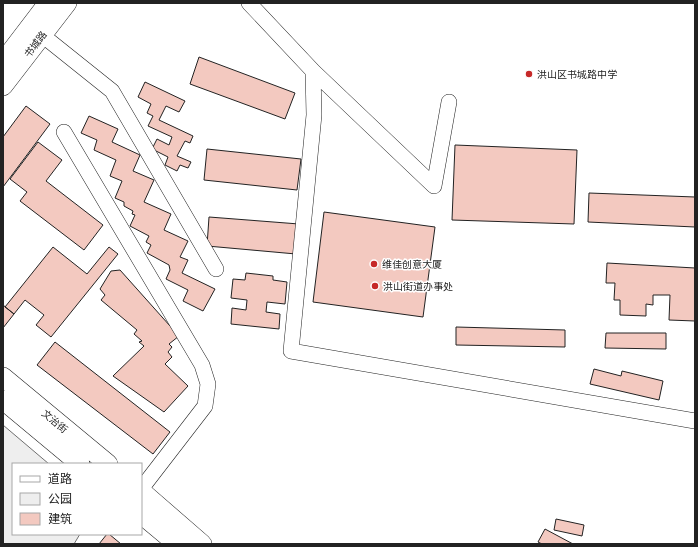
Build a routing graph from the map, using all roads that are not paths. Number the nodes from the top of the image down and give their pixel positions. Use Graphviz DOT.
graph roads {
  1 [pos="48,3"];
  2 [pos="67,3"];
  3 [pos="248,3"];
  4 [pos="42,35"];
  5 [pos="3,62"];
  6 [pos="313,71"];
  7 [pos="3,86"];
  8 [pos="449,102"];
  9 [pos="64,132"];
  10 [pos="216,269"];
  11 [pos="3,378"];
  12 [pos="3,400"];
  13 [pos="695,421"];
  14 [pos="79,463"];
  15 [pos="107,463"];
  16 [pos="142,489"];
  17 [pos="142,491"];
  18 [pos="142,515"];
  19 [pos="177,544"];
  20 [pos="202,544"];
  1 -- 5 [label="main road, 书城路"];
  2 -- 4 [label="main road, 书城路"];
  3 -- 6 [label="street"];
  4 -- 7 [label="main road, 书城路"];
  4 -- 10 [label="street"];
  6 -- 8 [label="street"];
  6 -- 13 [label="street"];
  9 -- 16 [label="street"];
  11 -- 15 [label="main road, 文治街"];
  12 -- 14 [label="main road, 文治街"];
  17 -- 20 [label="main road"];
  18 -- 19 [label="main road"];
}
